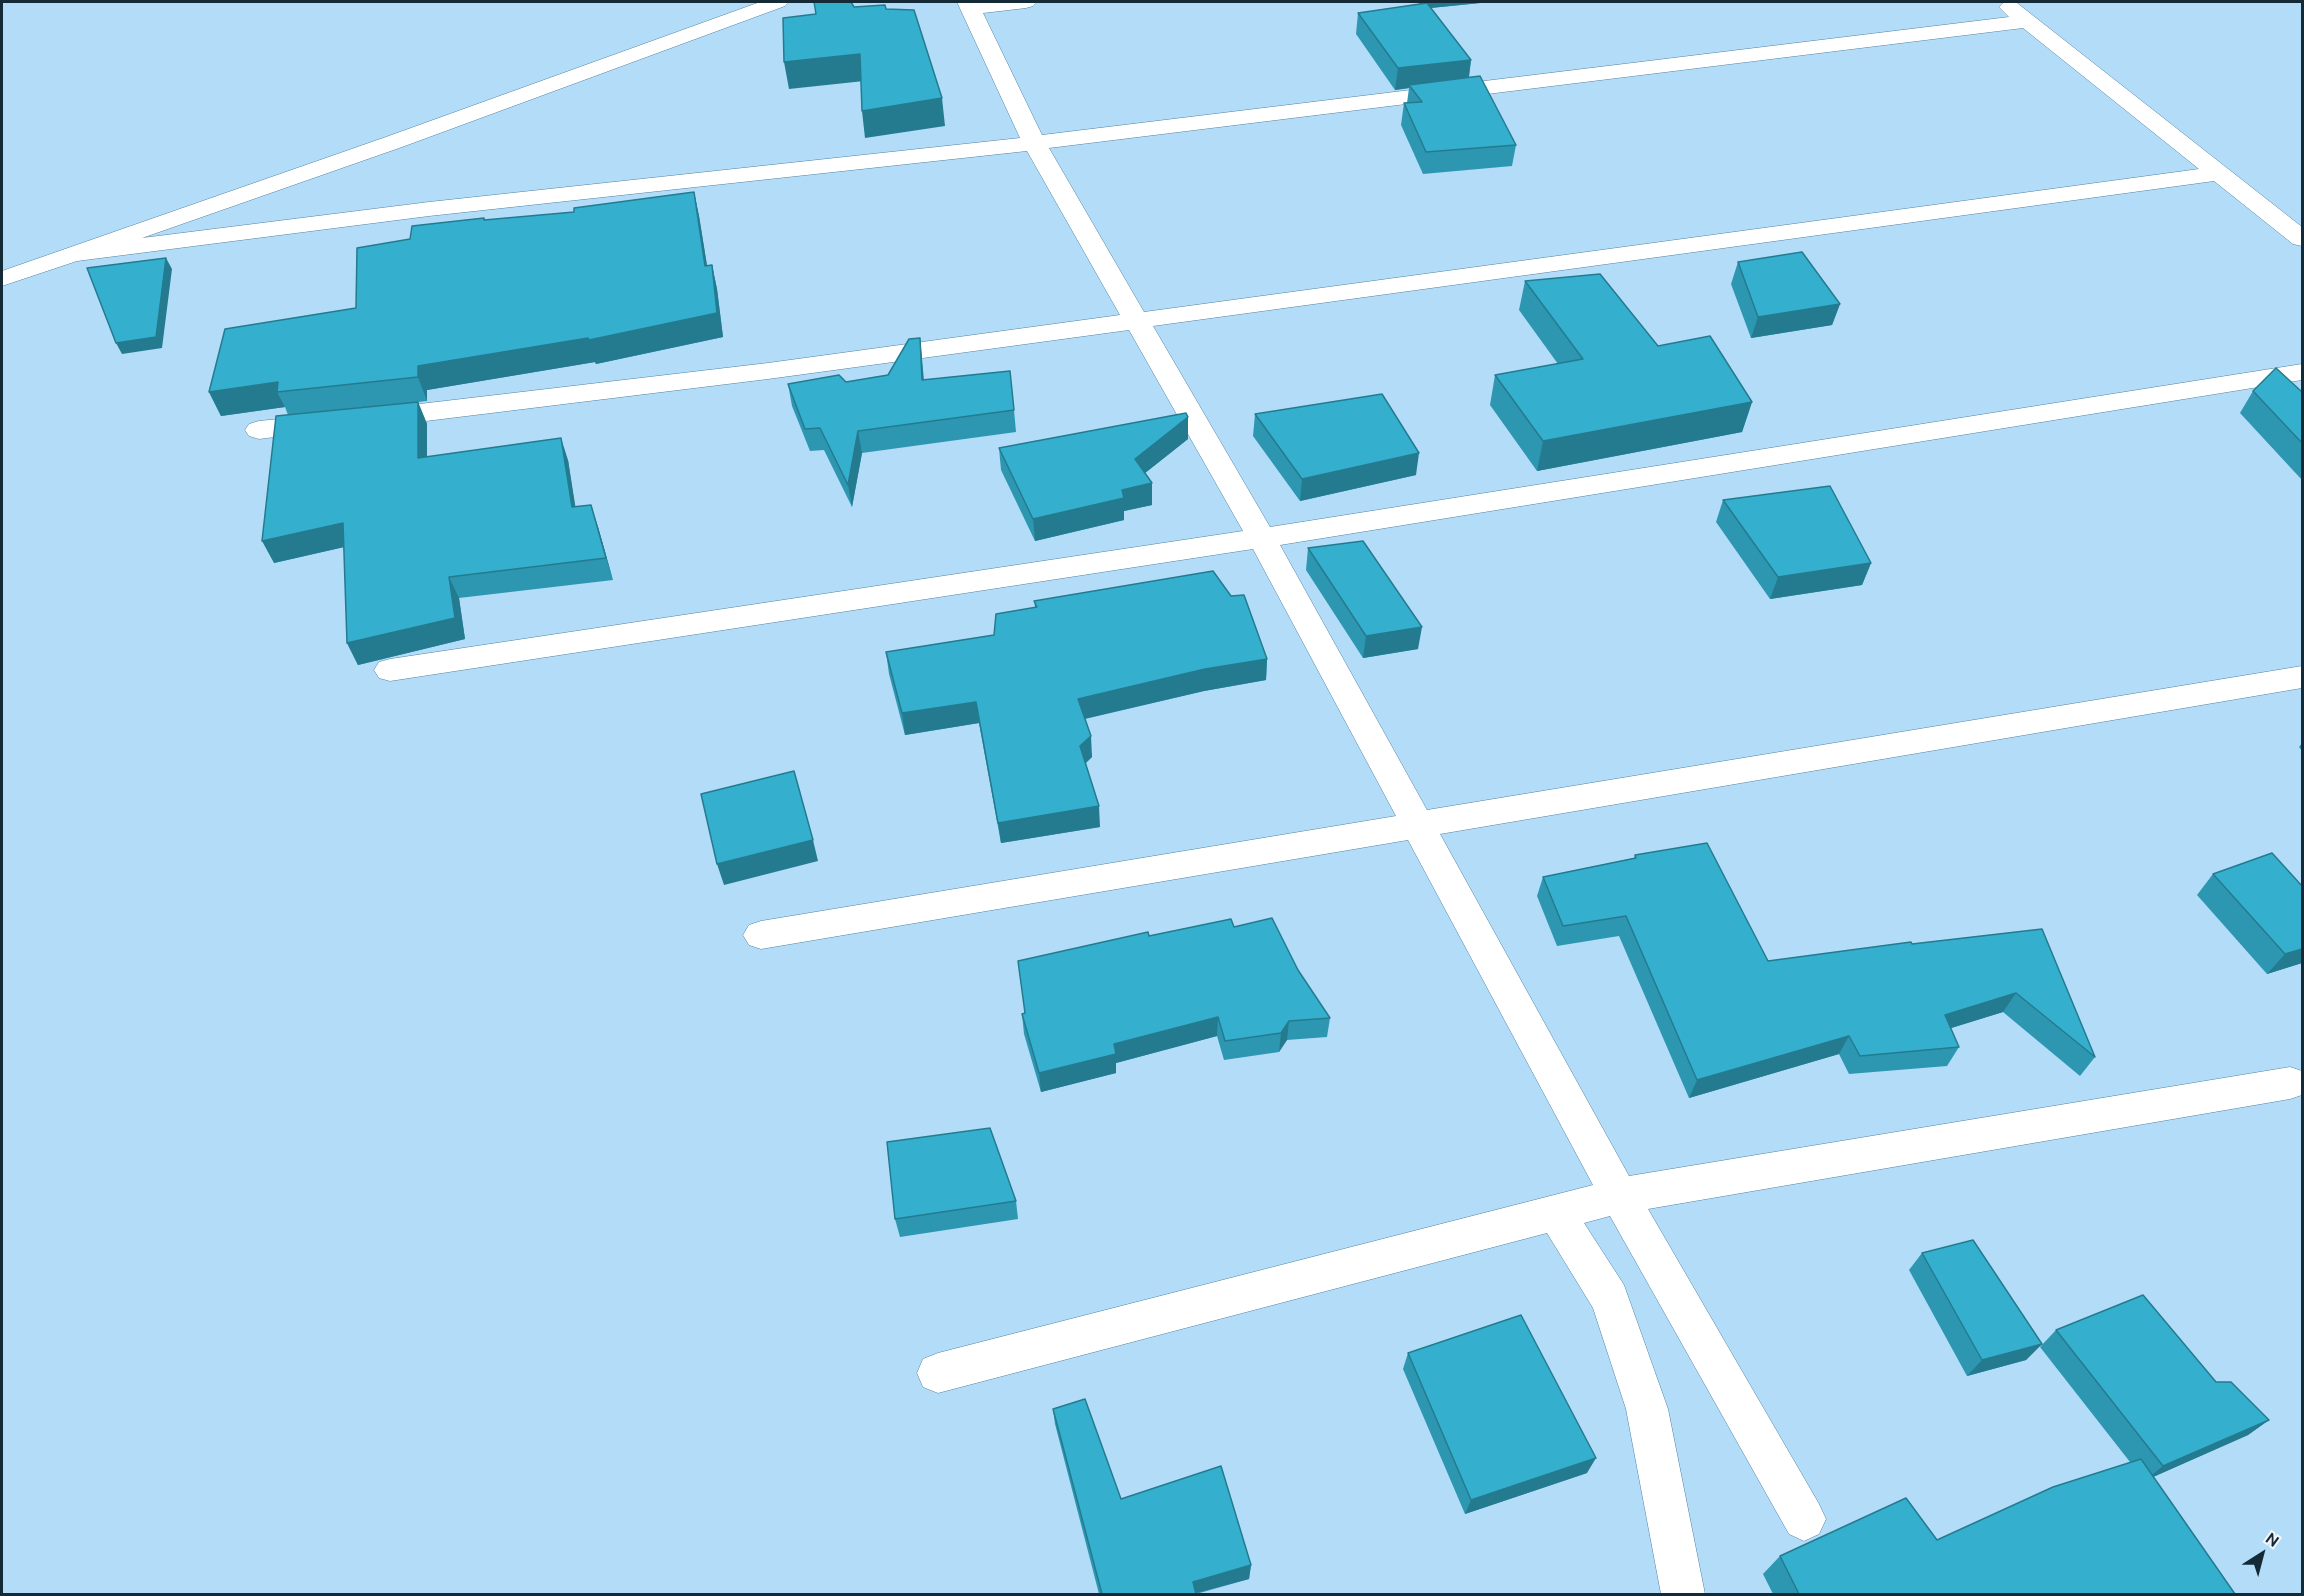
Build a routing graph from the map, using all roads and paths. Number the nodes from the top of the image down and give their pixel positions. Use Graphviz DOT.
graph roads {
  1 [pos="778,2"];
  2 [pos="1026,2"];
  3 [pos="2004,2"];
  4 [pos="969,5"];
  5 [pos="2028,21"];
  6 [pos="1034,143"];
  7 [pos="2219,173"];
  8 [pos="2302,239"];
  9 [pos="78,254"];
  10 [pos="2,279"];
  11 [pos="1134,319"];
  12 [pos="2302,372"];
  13 [pos="259,430"];
  14 [pos="1262,538"];
  15 [pos="390,670"];
  16 [pos="2302,677"];
  17 [pos="1418,826"];
  18 [pos="761,935"];
  19 [pos="2290,1083"];
  20 [pos="1619,1196"];
  21 [pos="1556,1213"];
  22 [pos="938,1373"];
  23 [pos="1804,1519"];
  24 [pos="1683,1594"];
  1 -- 9 [label="street"];
  2 -- 4 [label="street"];
  3 -- 5 [label="street"];
  4 -- 6 [label="street"];
  5 -- 6 [label="street"];
  5 -- 7 [label="street"];
  6 -- 9 [label="street"];
  6 -- 11 [label="street"];
  7 -- 8 [label="street"];
  7 -- 11 [label="street"];
  9 -- 10 [label="street"];
  11 -- 13 [label="street"];
  11 -- 14 [label="street"];
  12 -- 14 [label="street"];
  14 -- 15 [label="street"];
  14 -- 17 [label="street"];
  16 -- 17 [label="street"];
  17 -- 18 [label="street"];
  17 -- 20 [label="street"];
  19 -- 20 [label="street"];
  20 -- 21 [label="street"];
  20 -- 23 [label="street"];
  21 -- 22 [label="street"];
  21 -- 24 [label="street"];
}
